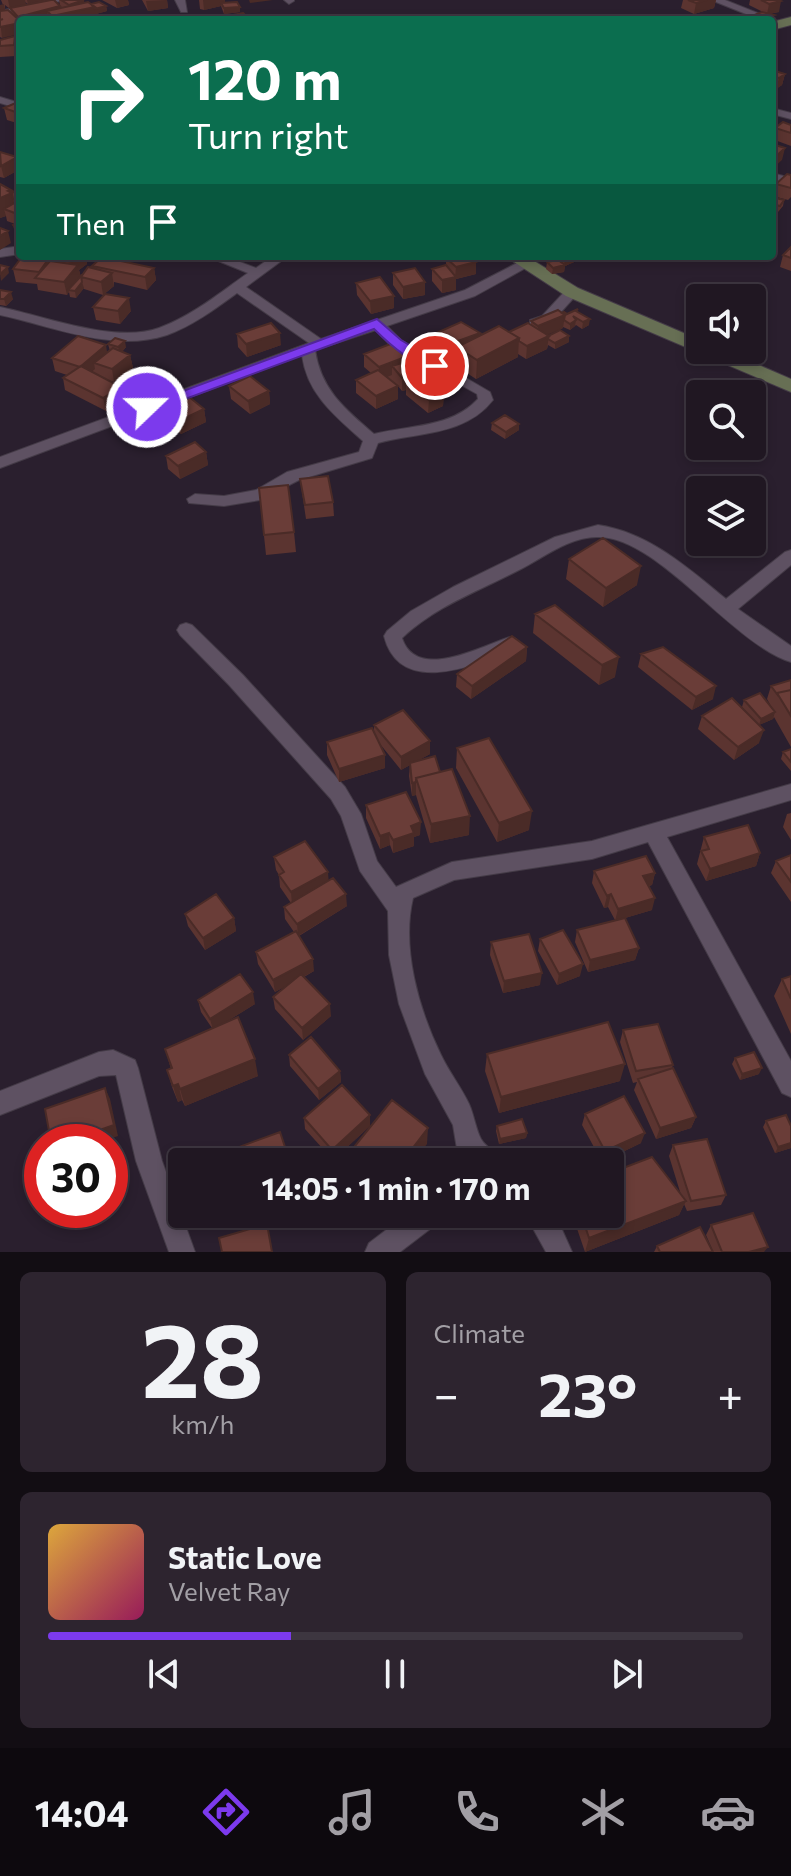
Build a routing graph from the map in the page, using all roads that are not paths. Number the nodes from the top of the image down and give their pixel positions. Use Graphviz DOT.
graph roads {
  1 [pos="59,0"];
  2 [pos="716,0"];
  3 [pos="0,14"];
  4 [pos="756,16"];
  5 [pos="223,260"];
  6 [pos="276,260"];
  7 [pos="519,260"];
  8 [pos="256,272"];
  9 [pos="235,286"];
  10 [pos="572,292"];
  11 [pos="0,311"];
  12 [pos="377,323"];
  13 [pos="520,330"];
  14 [pos="686,341"];
  15 [pos="313,346"];
  16 [pos="456,357"];
  17 [pos="740,364"];
  18 [pos="433,366"];
  19 [pos="791,386"];
  20 [pos="371,440"];
  21 [pos="0,463"];
  22 [pos="195,499"];
  23 [pos="791,556"];
  24 [pos="727,608"];
  25 [pos="186,630"];
  26 [pos="511,643"];
  27 [pos="791,655"];
  28 [pos="791,792"];
  29 [pos="653,832"];
  30 [pos="398,907"];
  31 [pos="791,1085"];
  32 [pos="0,1103"];
  33 [pos="474,1148"];
  34 [pos="410,1228"];
  35 [pos="549,1228"];
  36 [pos="182,1252"];
  37 [pos="378,1252"];
  38 [pos="559,1252"];
  1 -- 3 [label="street"];
  2 -- 4 [label="street"];
  5 -- 8 [label="street"];
  6 -- 8 [label="street"];
  7 -- 10 [label="main road"];
  7 -- 12 [label="street"];
  8 -- 9 [label="street"];
  9 -- 11 [label="street"];
  9 -- 15 [label="street"];
  10 -- 13 [label="street"];
  10 -- 14 [label="main road"];
  12 -- 15 [label="street"];
  12 -- 18 [label="street"];
  15 -- 20 [label="street"];
  15 -- 21 [label="street"];
  16 -- 18 [label="street"];
  17 -- 19 [label="main road"];
  18 -- 20 [label="street"];
  20 -- 22 [label="street"];
  23 -- 24 [label="street"];
  24 -- 26 [label="street"];
  24 -- 27 [label="street"];
  25 -- 30 [label="street"];
  28 -- 29 [label="street"];
  29 -- 30 [label="street"];
  29 -- 31 [label="street"];
  30 -- 33 [label="street"];
  32 -- 36 [label="street"];
  34 -- 37 [label="street"];
  35 -- 38 [label="street"];
}
